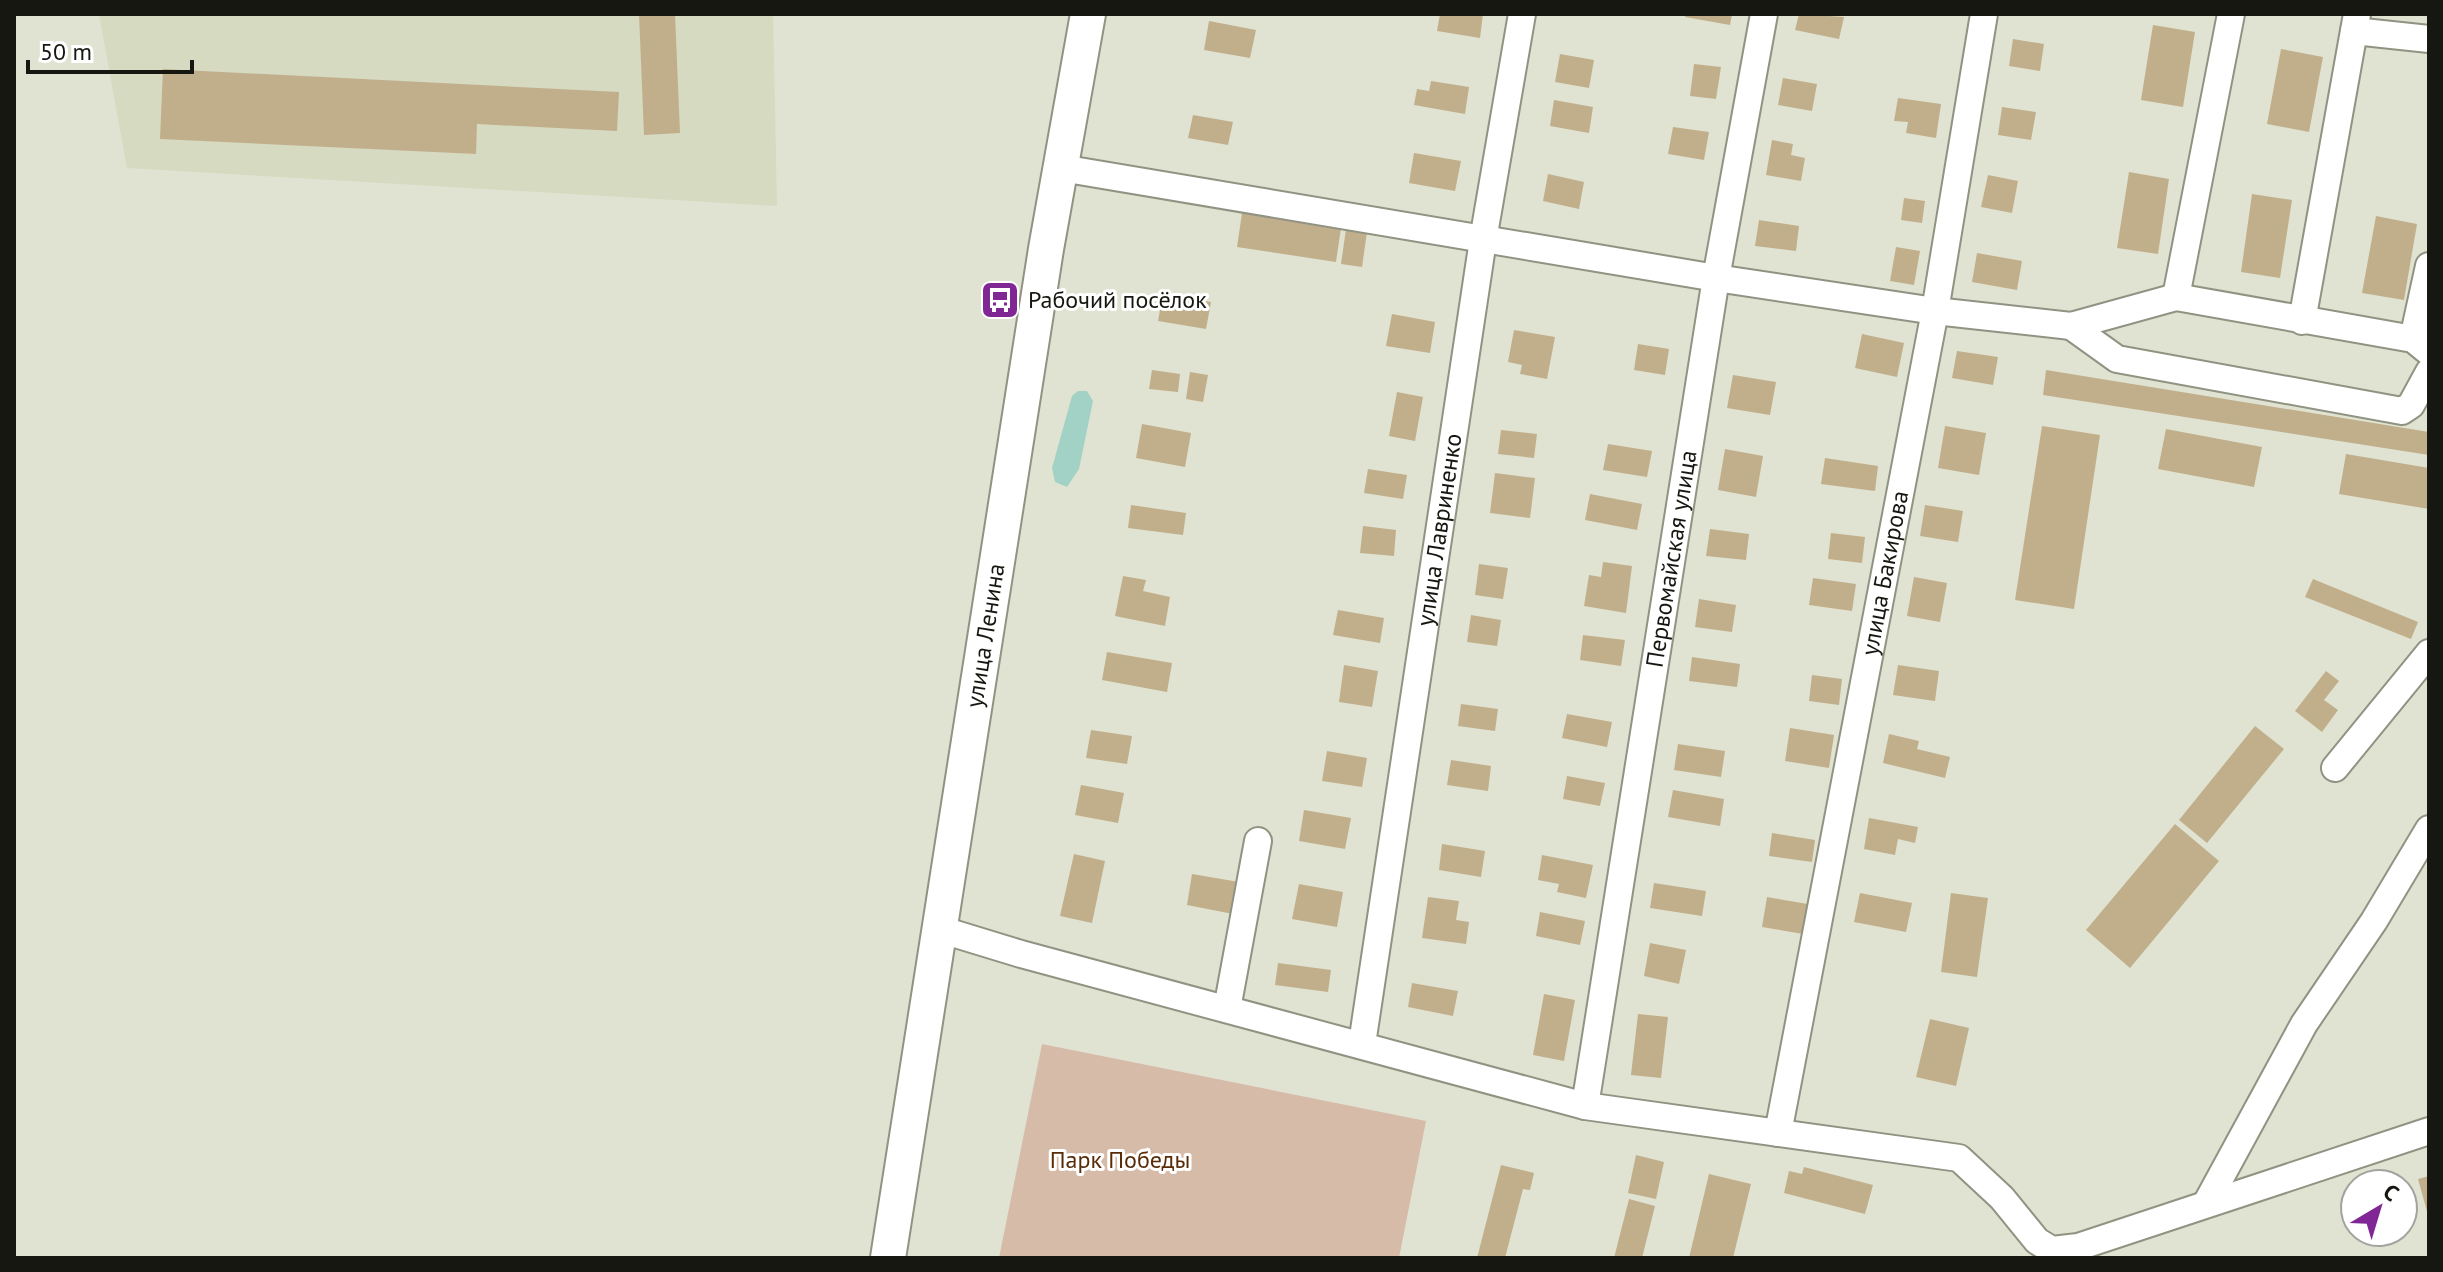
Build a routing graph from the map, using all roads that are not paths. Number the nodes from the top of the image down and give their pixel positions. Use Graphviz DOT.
graph roads {
  1 [pos="1088,14"];
  2 [pos="1522,14"];
  3 [pos="1764,14"];
  4 [pos="1984,14"];
  5 [pos="2231,14"];
  6 [pos="2356,22"];
  7 [pos="2429,39"];
  8 [pos="1061,168"];
  9 [pos="1483,240"];
  10 [pos="2429,266"];
  11 [pos="1716,278"];
  12 [pos="2176,297"];
  13 [pos="1935,311"];
  14 [pos="2302,321"];
  15 [pos="2071,326"];
  16 [pos="2421,346"];
  17 [pos="2429,372"];
  18 [pos="2429,653"];
  19 [pos="2335,768"];
  20 [pos="2429,829"];
  21 [pos="1258,841"];
  22 [pos="939,929"];
  23 [pos="1227,1009"];
  24 [pos="1362,1044"];
  25 [pos="1585,1106"];
  26 [pos="2429,1131"];
  27 [pos="1778,1133"];
  28 [pos="2206,1204"];
  29 [pos="2053,1254"];
  30 [pos="888,1258"];
  1 -- 8 [label="main road, улица Ленина"];
  2 -- 9 [label="street, улица Лавриненко"];
  3 -- 11 [label="street, Первомайская улица"];
  4 -- 13 [label="street, улица Бакирова"];
  5 -- 12 [label="street"];
  6 -- 7 [label="street"];
  6 -- 14 [label="street"];
  8 -- 9 [label="street"];
  8 -- 22 [label="main road, улица Ленина"];
  9 -- 11 [label="street"];
  9 -- 24 [label="street, улица Лавриненко"];
  10 -- 16 [label="street"];
  11 -- 13 [label="street"];
  11 -- 25 [label="street, Первомайская улица"];
  12 -- 14 [label="street"];
  12 -- 15 [label="street"];
  13 -- 15 [label="street"];
  13 -- 27 [label="street, улица Бакирова"];
  14 -- 16 [label="street"];
  15 -- 17 [label="street"];
  18 -- 19 [label="street"];
  20 -- 28 [label="street"];
  21 -- 23 [label="street"];
  22 -- 23 [label="street"];
  22 -- 30 [label="main road, улица Ленина"];
  23 -- 24 [label="street"];
  24 -- 25 [label="street"];
  25 -- 27 [label="street"];
  26 -- 28 [label="street"];
  27 -- 29 [label="street"];
  28 -- 29 [label="street"];
}
